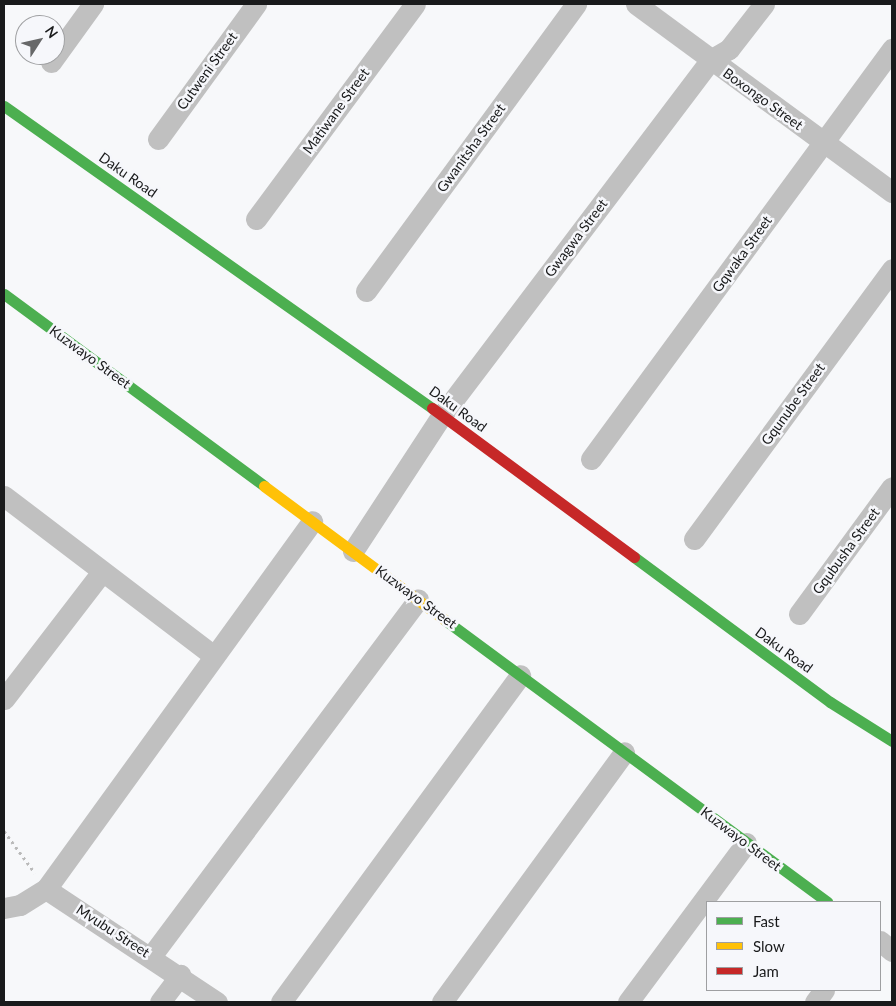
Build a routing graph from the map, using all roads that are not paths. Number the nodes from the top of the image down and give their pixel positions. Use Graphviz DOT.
graph roads {
  1 [pos="93,4"];
  2 [pos="256,4"];
  3 [pos="415,4"];
  4 [pos="576,4"];
  5 [pos="636,4"];
  6 [pos="764,4"];
  7 [pos="65,43"];
  8 [pos="892,49"];
  9 [pos="710,60"];
  10 [pos="4,106"];
  11 [pos="158,139"];
  12 [pos="824,142"];
  13 [pos="892,192"];
  14 [pos="256,219"];
  15 [pos="892,269"];
  16 [pos="366,291"];
  17 [pos="4,294"];
  18 [pos="442,415"];
  19 [pos="591,459"];
  20 [pos="892,487"];
  21 [pos="4,496"];
  22 [pos="312,521"];
  23 [pos="694,539"];
  24 [pos="353,551"];
  25 [pos="102,573"];
  26 [pos="418,599"];
  27 [pos="799,614"];
  28 [pos="214,656"];
  29 [pos="520,675"];
  30 [pos="4,699"];
  31 [pos="892,741"];
  32 [pos="624,752"];
  33 [pos="746,843"];
  34 [pos="46,888"];
  35 [pos="826,901"];
  36 [pos="4,908"];
  37 [pos="881,942"];
  38 [pos="892,951"];
  39 [pos="152,955"];
  40 [pos="180,975"];
  41 [pos="823,991"];
  42 [pos="160,1002"];
  43 [pos="217,1002"];
  44 [pos="281,1002"];
  45 [pos="442,1002"];
  46 [pos="628,1002"];
  47 [pos="815,1002"];
  1 -- 7 [label="street"];
  2 -- 11 [label="street, Cutweni Street"];
  3 -- 14 [label="street, Matiwane Street"];
  4 -- 16 [label="street, Gwanitsha Street"];
  5 -- 9 [label="street, Boxongo Street"];
  6 -- 9 [label="street"];
  8 -- 12 [label="street, Gqwaka Street"];
  9 -- 12 [label="street, Boxongo Street"];
  9 -- 18 [label="street, Gwagwa Street"];
  10 -- 18 [label="main road, Daku Road"];
  12 -- 13 [label="street, Boxongo Street"];
  12 -- 19 [label="street, Gqwaka Street"];
  15 -- 23 [label="street, Gqunube Street"];
  17 -- 22 [label="main road, Kuzwayo Street"];
  18 -- 24 [label="street, Gwagwa Street"];
  18 -- 31 [label="main road, Daku Road"];
  20 -- 27 [label="street, Gqubusha Street"];
  21 -- 25 [label="street"];
  22 -- 24 [label="main road, Kuzwayo Street"];
  22 -- 28 [label="street"];
  24 -- 26 [label="main road, Kuzwayo Street"];
  25 -- 28 [label="street"];
  25 -- 30 [label="street"];
  26 -- 29 [label="main road, Kuzwayo Street"];
  26 -- 39 [label="street"];
  28 -- 34 [label="street"];
  29 -- 32 [label="main road, Kuzwayo Street"];
  29 -- 44 [label="street"];
  32 -- 33 [label="main road, Kuzwayo Street"];
  32 -- 45 [label="street"];
  33 -- 35 [label="main road, Kuzwayo Street"];
  33 -- 46 [label="street"];
  34 -- 36 [label="street"];
  34 -- 39 [label="street, Mvubu Street"];
  37 -- 38 [label="street"];
  39 -- 40 [label="street, Mvubu Street"];
  40 -- 42 [label="street"];
  40 -- 43 [label="street, Mvubu Street"];
  41 -- 47 [label="street"];
}
